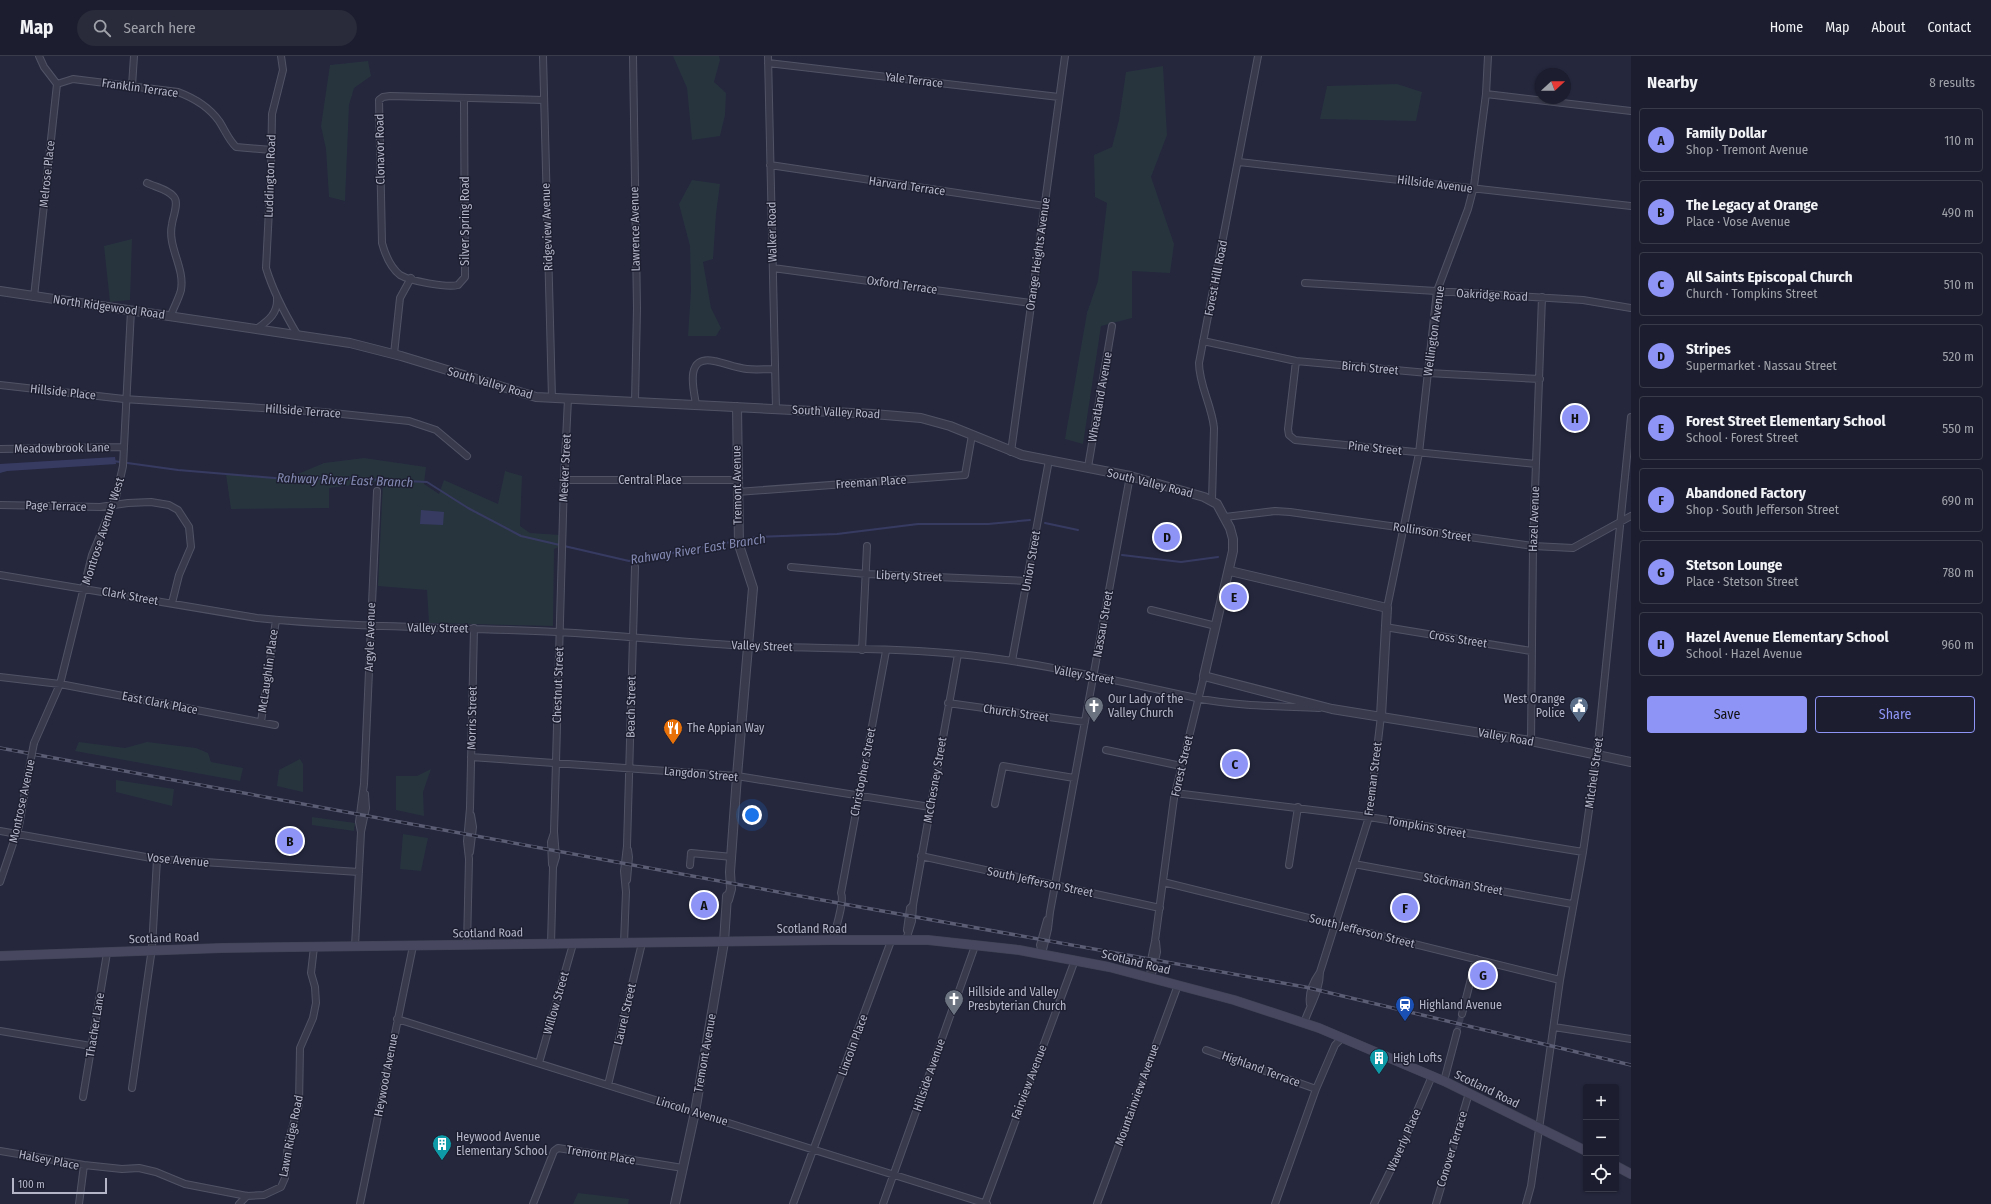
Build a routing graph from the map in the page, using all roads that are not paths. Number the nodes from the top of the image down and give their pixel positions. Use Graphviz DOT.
graph roads {
  1 [pos="39,56"];
  2 [pos="134,56"];
  3 [pos="281,56"];
  4 [pos="543,56"];
  5 [pos="633,56"];
  6 [pos="768,56"];
  7 [pos="1065,56"];
  8 [pos="1258,56"];
  9 [pos="1488,56"];
  10 [pos="768,63"];
  11 [pos="57,84"];
  12 [pos="132,86"];
  13 [pos="1486,94"];
  14 [pos="1059,97"];
  15 [pos="464,98"];
  16 [pos="544,100"];
  17 [pos="1631,111"];
  18 [pos="272,150"];
  19 [pos="1239,162"];
  20 [pos="770,165"];
  21 [pos="147,183"];
  22 [pos="1473,189"];
  23 [pos="1044,206"];
  24 [pos="1631,206"];
  25 [pos="773,268"];
  26 [pos="411,278"];
  27 [pos="1305,283"];
  28 [pos="0,291"];
  29 [pos="1437,291"];
  30 [pos="277,294"];
  31 [pos="34,297"];
  32 [pos="1542,297"];
  33 [pos="1031,303"];
  34 [pos="1631,308"];
  35 [pos="132,310"];
  36 [pos="171,315"];
  37 [pos="218,322"];
  38 [pos="1112,326"];
  39 [pos="258,328"];
  40 [pos="297,334"];
  41 [pos="1203,341"];
  42 [pos="394,354"];
  43 [pos="1296,361"];
  44 [pos="775,369"];
  45 [pos="1428,373"];
  46 [pos="1540,379"];
  47 [pos="0,385"];
  48 [pos="552,398"];
  49 [pos="127,399"];
  50 [pos="568,399"];
  51 [pos="635,402"];
  52 [pos="696,404"];
  53 [pos="736,407"];
  54 [pos="776,409"];
  55 [pos="1631,417"];
  56 [pos="1631,427"];
  57 [pos="972,435"];
  58 [pos="123,447"];
  59 [pos="0,449"];
  60 [pos="1011,452"];
  61 [pos="1420,453"];
  62 [pos="467,456"];
  63 [pos="1049,460"];
  64 [pos="1536,464"];
  65 [pos="1088,468"];
  66 [pos="1130,476"];
  67 [pos="564,480"];
  68 [pos="737,480"];
  69 [pos="377,491"];
  70 [pos="737,492"];
  71 [pos="1212,500"];
  72 [pos="0,504"];
  73 [pos="112,506"];
  74 [pos="1631,516"];
  75 [pos="1225,517"];
  76 [pos="1621,520"];
  77 [pos="1404,528"];
  78 [pos="562,537"];
  79 [pos="867,546"];
  80 [pos="1533,546"];
  81 [pos="635,567"];
  82 [pos="791,568"];
  83 [pos="1230,571"];
  84 [pos="866,574"];
  85 [pos="0,575"];
  86 [pos="1027,581"];
  87 [pos="84,588"];
  88 [pos="172,603"];
  89 [pos="188,606"];
  90 [pos="1387,608"];
  91 [pos="1151,610"];
  92 [pos="276,620"];
  93 [pos="370,626"];
  94 [pos="1216,626"];
  95 [pos="1385,627"];
  96 [pos="474,628"];
  97 [pos="560,632"];
  98 [pos="633,638"];
  99 [pos="748,646"];
  100 [pos="862,650"];
  101 [pos="886,651"];
  102 [pos="1531,651"];
  103 [pos="958,654"];
  104 [pos="1012,662"];
  105 [pos="1093,676"];
  106 [pos="1204,676"];
  107 [pos="0,677"];
  108 [pos="60,684"];
  109 [pos="1198,698"];
  110 [pos="948,703"];
  111 [pos="1332,709"];
  112 [pos="1381,716"];
  113 [pos="261,722"];
  114 [pos="1085,722"];
  115 [pos="275,725"];
  116 [pos="1531,741"];
  117 [pos="34,743"];
  118 [pos="1106,750"];
  119 [pos="1597,754"];
  120 [pos="471,757"];
  121 [pos="1631,762"];
  122 [pos="556,763"];
  123 [pos="1182,766"];
  124 [pos="630,768"];
  125 [pos="736,776"];
  126 [pos="1074,778"];
  127 [pos="1175,793"];
  128 [pos="858,796"];
  129 [pos="995,804"];
  130 [pos="930,807"];
  131 [pos="1298,807"];
  132 [pos="1370,817"];
  133 [pos="0,831"];
  134 [pos="17,834"];
  135 [pos="1583,852"];
  136 [pos="921,856"];
  137 [pos="732,857"];
  138 [pos="157,859"];
  139 [pos="1354,864"];
  140 [pos="690,865"];
  141 [pos="1288,865"];
  142 [pos="359,872"];
  143 [pos="0,882"];
  144 [pos="1163,882"];
  145 [pos="1055,885"];
  146 [pos="1572,904"];
  147 [pos="1160,908"];
  148 [pos="1335,924"];
  149 [pos="833,940"];
  150 [pos="906,940"];
  151 [pos="891,941"];
  152 [pos="724,942"];
  153 [pos="624,943"];
  154 [pos="642,943"];
  155 [pos="551,944"];
  156 [pos="573,944"];
  157 [pos="466,945"];
  158 [pos="355,946"];
  159 [pos="413,946"];
  160 [pos="975,946"];
  161 [pos="314,947"];
  162 [pos="152,951"];
  163 [pos="107,952"];
  164 [pos="1042,954"];
  165 [pos="0,956"];
  166 [pos="1476,959"];
  167 [pos="1075,960"];
  168 [pos="1151,978"];
  169 [pos="1560,980"];
  170 [pos="1178,985"];
  171 [pos="1462,1014"];
  172 [pos="397,1019"];
  173 [pos="1304,1023"];
  174 [pos="1554,1027"];
  175 [pos="0,1031"];
  176 [pos="1457,1032"];
  177 [pos="1342,1038"];
  178 [pos="1631,1039"];
  179 [pos="92,1046"];
  180 [pos="1206,1050"];
  181 [pos="539,1063"];
  182 [pos="1432,1076"];
  183 [pos="1444,1081"];
  184 [pos="608,1085"];
  185 [pos="132,1088"];
  186 [pos="1316,1089"];
  187 [pos="1469,1093"];
  188 [pos="83,1097"];
  189 [pos="695,1112"];
  190 [pos="1540,1128"];
  191 [pos="815,1149"];
  192 [pos="1583,1150"];
  193 [pos="0,1151"];
  194 [pos="84,1165"];
  195 [pos="682,1168"];
  196 [pos="1619,1168"];
  197 [pos="894,1174"];
  198 [pos="1631,1174"];
  199 [pos="247,1196"];
  200 [pos="79,1204"];
  201 [pos="239,1204"];
  202 [pos="360,1204"];
  203 [pos="533,1204"];
  204 [pos="675,1204"];
  205 [pos="793,1204"];
  206 [pos="883,1204"];
  207 [pos="986,1204"];
  208 [pos="1097,1204"];
  209 [pos="1275,1204"];
  210 [pos="1374,1204"];
  211 [pos="1436,1204"];
  212 [pos="1526,1204"];
  1 -- 11 [label="street"];
  2 -- 12 [label="street"];
  3 -- 18 [label="street, Luddington Road"];
  4 -- 16 [label="street, Ridgeview Avenue"];
  5 -- 51 [label="street, Lawrence Avenue"];
  6 -- 10 [label="street, Walker Road"];
  7 -- 14 [label="street, Orange Heights Avenue"];
  8 -- 19 [label="street, Forest Hill Road"];
  9 -- 13 [label="street, Wellington Avenue"];
  10 -- 14 [label="street, Yale Terrace"];
  10 -- 20 [label="street, Walker Road"];
  11 -- 12 [label="street, Franklin Terrace"];
  11 -- 31 [label="street, Melrose Place"];
  12 -- 18 [label="street, Franklin Terrace"];
  13 -- 17 [label="street"];
  13 -- 22 [label="street, Wellington Avenue"];
  14 -- 23 [label="street, Orange Heights Avenue"];
  15 -- 16 [label="street, Clonavor Road"];
  15 -- 26 [label="street, Silver Spring Road"];
  15 -- 26 [label="street, Clonavor Road"];
  16 -- 48 [label="street, Ridgeview Avenue"];
  18 -- 30 [label="street, Luddington Road"];
  19 -- 22 [label="street, Hillside Avenue"];
  19 -- 41 [label="street, Forest Hill Road"];
  20 -- 23 [label="street, Harvard Terrace"];
  20 -- 25 [label="street, Walker Road"];
  21 -- 36 [label="street"];
  22 -- 24 [label="street, Hillside Avenue"];
  22 -- 29 [label="street, Wellington Avenue"];
  23 -- 33 [label="street, Orange Heights Avenue"];
  25 -- 33 [label="street, Oxford Terrace"];
  25 -- 44 [label="street, Walker Road"];
  26 -- 42 [label="street"];
  27 -- 29 [label="street, Oakridge Road"];
  28 -- 31 [label="street, North Ridgewood Road"];
  29 -- 32 [label="street, Oakridge Road"];
  29 -- 45 [label="street, Wellington Avenue"];
  30 -- 39 [label="street"];
  30 -- 40 [label="street, Luddington Road"];
  31 -- 35 [label="street, North Ridgewood Road"];
  32 -- 34 [label="street, Oakridge Road"];
  32 -- 46 [label="street, Hazel Avenue"];
  33 -- 60 [label="street, Orange Heights Avenue"];
  35 -- 36 [label="street, North Ridgewood Road"];
  35 -- 49 [label="street, Montrose Avenue West"];
  36 -- 37 [label="street, North Ridgewood Road"];
  37 -- 39 [label="street, South Valley Road"];
  38 -- 65 [label="street, Wheatland Avenue"];
  39 -- 40 [label="street, South Valley Road"];
  40 -- 42 [label="street, South Valley Road"];
  41 -- 43 [label="street, Birch Street"];
  41 -- 71 [label="street, Forest Hill Road"];
  42 -- 48 [label="street, South Valley Road"];
  43 -- 45 [label="street, Birch Street"];
  43 -- 61 [label="street, Pine Street"];
  44 -- 52 [label="street"];
  44 -- 54 [label="street, Walker Road"];
  45 -- 46 [label="street, Birch Street"];
  45 -- 61 [label="street, Wellington Avenue"];
  46 -- 64 [label="street, Hazel Avenue"];
  47 -- 49 [label="street, Hillside Place"];
  48 -- 50 [label="street, South Valley Road"];
  49 -- 58 [label="street, Montrose Avenue West"];
  49 -- 62 [label="street, Hillside Terrace"];
  50 -- 51 [label="street, South Valley Road"];
  50 -- 67 [label="street, Meeker Street"];
  51 -- 52 [label="street, South Valley Road"];
  52 -- 53 [label="street, South Valley Road"];
  53 -- 54 [label="street, South Valley Road"];
  53 -- 68 [label="street, Tremont Avenue"];
  54 -- 57 [label="street, South Valley Road"];
  55 -- 56 [label="street, Mitchell Street"];
  56 -- 76 [label="street, Mitchell Street"];
  57 -- 60 [label="street, South Valley Road"];
  57 -- 70 [label="street, Freeman Place"];
  58 -- 59 [label="street, Meadowbrook Lane"];
  58 -- 73 [label="street, Montrose Avenue West"];
  60 -- 63 [label="street, South Valley Road"];
  61 -- 64 [label="street, Pine Street"];
  61 -- 77 [label="street, Wellington Avenue"];
  63 -- 65 [label="street, South Valley Road"];
  63 -- 86 [label="street, Union Street"];
  64 -- 80 [label="street, Hazel Avenue"];
  65 -- 66 [label="street, South Valley Road"];
  66 -- 71 [label="street, South Valley Road"];
  66 -- 105 [label="street, Nassau Street"];
  67 -- 68 [label="street, Central Place"];
  67 -- 78 [label="street, Meeker Street"];
  68 -- 70 [label="street, Tremont Avenue"];
  69 -- 93 [label="street, Argyle Avenue"];
  70 -- 99 [label="street, Tremont Avenue"];
  71 -- 75 [label="street"];
  72 -- 73 [label="street, Page Terrace"];
  73 -- 87 [label="street, Montrose Avenue West"];
  73 -- 88 [label="street, Page Terrace"];
  74 -- 76 [label="street, Rollinson Street"];
  75 -- 77 [label="street, Rollinson Street"];
  75 -- 83 [label="street"];
  76 -- 80 [label="street, Rollinson Street"];
  76 -- 119 [label="street, Mitchell Street"];
  77 -- 80 [label="street, Rollinson Street"];
  77 -- 90 [label="street, Wellington Avenue"];
  78 -- 97 [label="street, Chestnut Street"];
  79 -- 84 [label="street"];
  80 -- 102 [label="street, Hazel Avenue"];
  81 -- 98 [label="street, Beach Street"];
  82 -- 84 [label="street, Liberty Street"];
  83 -- 90 [label="street"];
  83 -- 94 [label="street, Forest Street"];
  84 -- 86 [label="street, Liberty Street"];
  84 -- 100 [label="street"];
  85 -- 87 [label="street, Clark Street"];
  86 -- 104 [label="street, Union Street"];
  87 -- 88 [label="street, Clark Street"];
  87 -- 108 [label="street, Montrose Avenue West"];
  88 -- 89 [label="street, Clark Street"];
  89 -- 92 [label="street, Valley Street"];
  90 -- 95 [label="street, Freeman Street"];
  91 -- 94 [label="street"];
  92 -- 93 [label="street, Valley Street"];
  92 -- 113 [label="street, McLaughlin Place"];
  93 -- 96 [label="street, Valley Street"];
  93 -- 142 [label="street, Argyle Avenue"];
  94 -- 106 [label="street, Forest Street"];
  95 -- 102 [label="street, Cross Street"];
  95 -- 112 [label="street, Freeman Street"];
  96 -- 97 [label="street, Valley Street"];
  96 -- 120 [label="street, Morris Street"];
  97 -- 98 [label="street, Valley Street"];
  97 -- 122 [label="street, Chestnut Street"];
  98 -- 99 [label="street, Valley Street"];
  98 -- 124 [label="street, Beach Street"];
  99 -- 100 [label="street, Valley Street"];
  99 -- 125 [label="street, Tremont Avenue"];
  100 -- 101 [label="street, Valley Street"];
  101 -- 103 [label="street, Valley Street"];
  101 -- 128 [label="street, Christopher Street"];
  102 -- 116 [label="street, Hazel Avenue"];
  103 -- 104 [label="street, Valley Street"];
  103 -- 110 [label="street, McChesney Street"];
  104 -- 105 [label="street, Valley Street"];
  105 -- 109 [label="street, Valley Street"];
  105 -- 114 [label="street, Nassau Street"];
  106 -- 109 [label="street, Forest Street"];
  106 -- 111 [label="street, Valley Street"];
  107 -- 108 [label="street"];
  108 -- 113 [label="street, East Clark Place"];
  108 -- 117 [label="street, Montrose Avenue West"];
  109 -- 111 [label="street, Valley Street"];
  109 -- 123 [label="street, Forest Street"];
  110 -- 114 [label="street, Church Street"];
  110 -- 130 [label="street, McChesney Street"];
  111 -- 112 [label="street, Valley Street"];
  112 -- 116 [label="street, Valley Road"];
  112 -- 132 [label="street, Freeman Street"];
  113 -- 115 [label="street, East Clark Place"];
  114 -- 126 [label="street, Nassau Street"];
  116 -- 119 [label="street, Valley Road"];
  117 -- 134 [label="street, Montrose Avenue, bridge"];
  118 -- 123 [label="street"];
  119 -- 121 [label="street, Valley Road"];
  119 -- 135 [label="street, Mitchell Street"];
  120 -- 122 [label="street, Langdon Street"];
  120 -- 157 [label="street, Morris Street"];
  122 -- 124 [label="street, Langdon Street"];
  122 -- 155 [label="street, Chestnut Street"];
  123 -- 127 [label="street, Forest Street"];
  124 -- 125 [label="street, Langdon Street"];
  124 -- 153 [label="street, Beach Street"];
  125 -- 128 [label="street, Langdon Street"];
  125 -- 137 [label="street, Tremont Avenue"];
  126 -- 129 [label="street"];
  126 -- 145 [label="street, Nassau Street"];
  127 -- 131 [label="street, Tompkins Street"];
  127 -- 144 [label="street, Forest Street"];
  128 -- 130 [label="street, Langdon Street"];
  128 -- 149 [label="street, Christopher Street"];
  130 -- 136 [label="street, McChesney Street"];
  131 -- 132 [label="street, Tompkins Street"];
  131 -- 141 [label="street"];
  132 -- 135 [label="street, Tompkins Street"];
  132 -- 139 [label="street, Freeman Street"];
  133 -- 134 [label="street, Vose Avenue"];
  134 -- 138 [label="street, Vose Avenue"];
  134 -- 143 [label="street, Montrose Avenue"];
  135 -- 146 [label="street, Mitchell Street"];
  136 -- 145 [label="street, South Jefferson Street"];
  136 -- 150 [label="street, McChesney Street"];
  137 -- 140 [label="street"];
  137 -- 152 [label="street, Tremont Avenue"];
  138 -- 142 [label="street, Vose Avenue"];
  138 -- 162 [label="street"];
  139 -- 146 [label="street, Stockman Street"];
  139 -- 148 [label="street, Freeman Street"];
  142 -- 158 [label="street, Argyle Avenue"];
  144 -- 147 [label="street, Forest Street"];
  144 -- 148 [label="street, South Jefferson Street"];
  145 -- 147 [label="street, South Jefferson Street"];
  145 -- 164 [label="street, Nassau Street"];
  146 -- 169 [label="street, Mitchell Street"];
  147 -- 168 [label="street, Forest Street"];
  148 -- 166 [label="street, South Jefferson Street"];
  148 -- 173 [label="street, Freeman Street"];
  149 -- 151 [label="main road, Scotland Road"];
  149 -- 152 [label="main road, Scotland Road"];
  150 -- 151 [label="main road, Scotland Road"];
  150 -- 160 [label="main road, Scotland Road"];
  151 -- 191 [label="street, Lincoln Place"];
  152 -- 154 [label="main road, Scotland Road"];
  152 -- 189 [label="street, Tremont Avenue"];
  153 -- 154 [label="main road, Scotland Road"];
  153 -- 156 [label="main road, Scotland Road"];
  154 -- 184 [label="street, Laurel Street"];
  155 -- 156 [label="main road, Scotland Road"];
  155 -- 157 [label="main road, Scotland Road"];
  156 -- 181 [label="street, Willow Street"];
  157 -- 159 [label="main road, Scotland Road"];
  158 -- 159 [label="main road, Scotland Road"];
  158 -- 161 [label="main road, Scotland Road"];
  159 -- 172 [label="street, Heywood Avenue"];
  160 -- 164 [label="main road, Scotland Road"];
  160 -- 197 [label="street, Hillside Avenue"];
  161 -- 162 [label="main road, Scotland Road"];
  161 -- 199 [label="street, Lawn Ridge Road"];
  162 -- 163 [label="main road, Scotland Road"];
  162 -- 185 [label="street"];
  163 -- 165 [label="main road, Scotland Road"];
  163 -- 179 [label="street, Thacher Lane"];
  164 -- 167 [label="main road, Scotland Road"];
  166 -- 169 [label="street, South Jefferson Street"];
  166 -- 171 [label="street"];
  167 -- 168 [label="main road, Scotland Road"];
  167 -- 207 [label="street, Fairview Avenue"];
  168 -- 170 [label="main road, Scotland Road"];
  169 -- 174 [label="street, Mitchell Street"];
  170 -- 173 [label="main road, Scotland Road"];
  170 -- 208 [label="street, Mountainview Avenue"];
  172 -- 181 [label="street, Lincoln Avenue"];
  172 -- 202 [label="street, Heywood Avenue"];
  173 -- 177 [label="main road, Scotland Road"];
  174 -- 178 [label="street"];
  174 -- 190 [label="street, Mitchell Street"];
  175 -- 179 [label="street"];
  176 -- 183 [label="street"];
  177 -- 182 [label="main road, Scotland Road"];
  177 -- 186 [label="street"];
  179 -- 188 [label="street, Thacher Lane"];
  180 -- 186 [label="street, Highland Terrace"];
  181 -- 184 [label="street, Lincoln Avenue"];
  182 -- 183 [label="main road, Scotland Road"];
  182 -- 210 [label="street, Waverly Place"];
  183 -- 187 [label="main road, Scotland Road"];
  184 -- 189 [label="street, Lincoln Avenue"];
  186 -- 209 [label="street"];
  187 -- 190 [label="main road, Scotland Road"];
  187 -- 211 [label="street, Conover Terrace"];
  189 -- 191 [label="street, Lincoln Avenue"];
  189 -- 195 [label="street, Tremont Avenue"];
  190 -- 192 [label="main road, Scotland Road"];
  190 -- 212 [label="street, Mitchell Street"];
  191 -- 197 [label="street, Lincoln Avenue"];
  191 -- 205 [label="street, Lincoln Place"];
  193 -- 194 [label="street, Halsey Place"];
  194 -- 199 [label="street, Lawn Ridge Road"];
  194 -- 200 [label="street, Halsey Place"];
  195 -- 203 [label="street, Tremont Place"];
  195 -- 204 [label="street, Tremont Avenue"];
  196 -- 198 [label="main road"];
  197 -- 206 [label="street, Hillside Avenue"];
  197 -- 207 [label="street, Lincoln Avenue"];
  199 -- 201 [label="street"];
}
